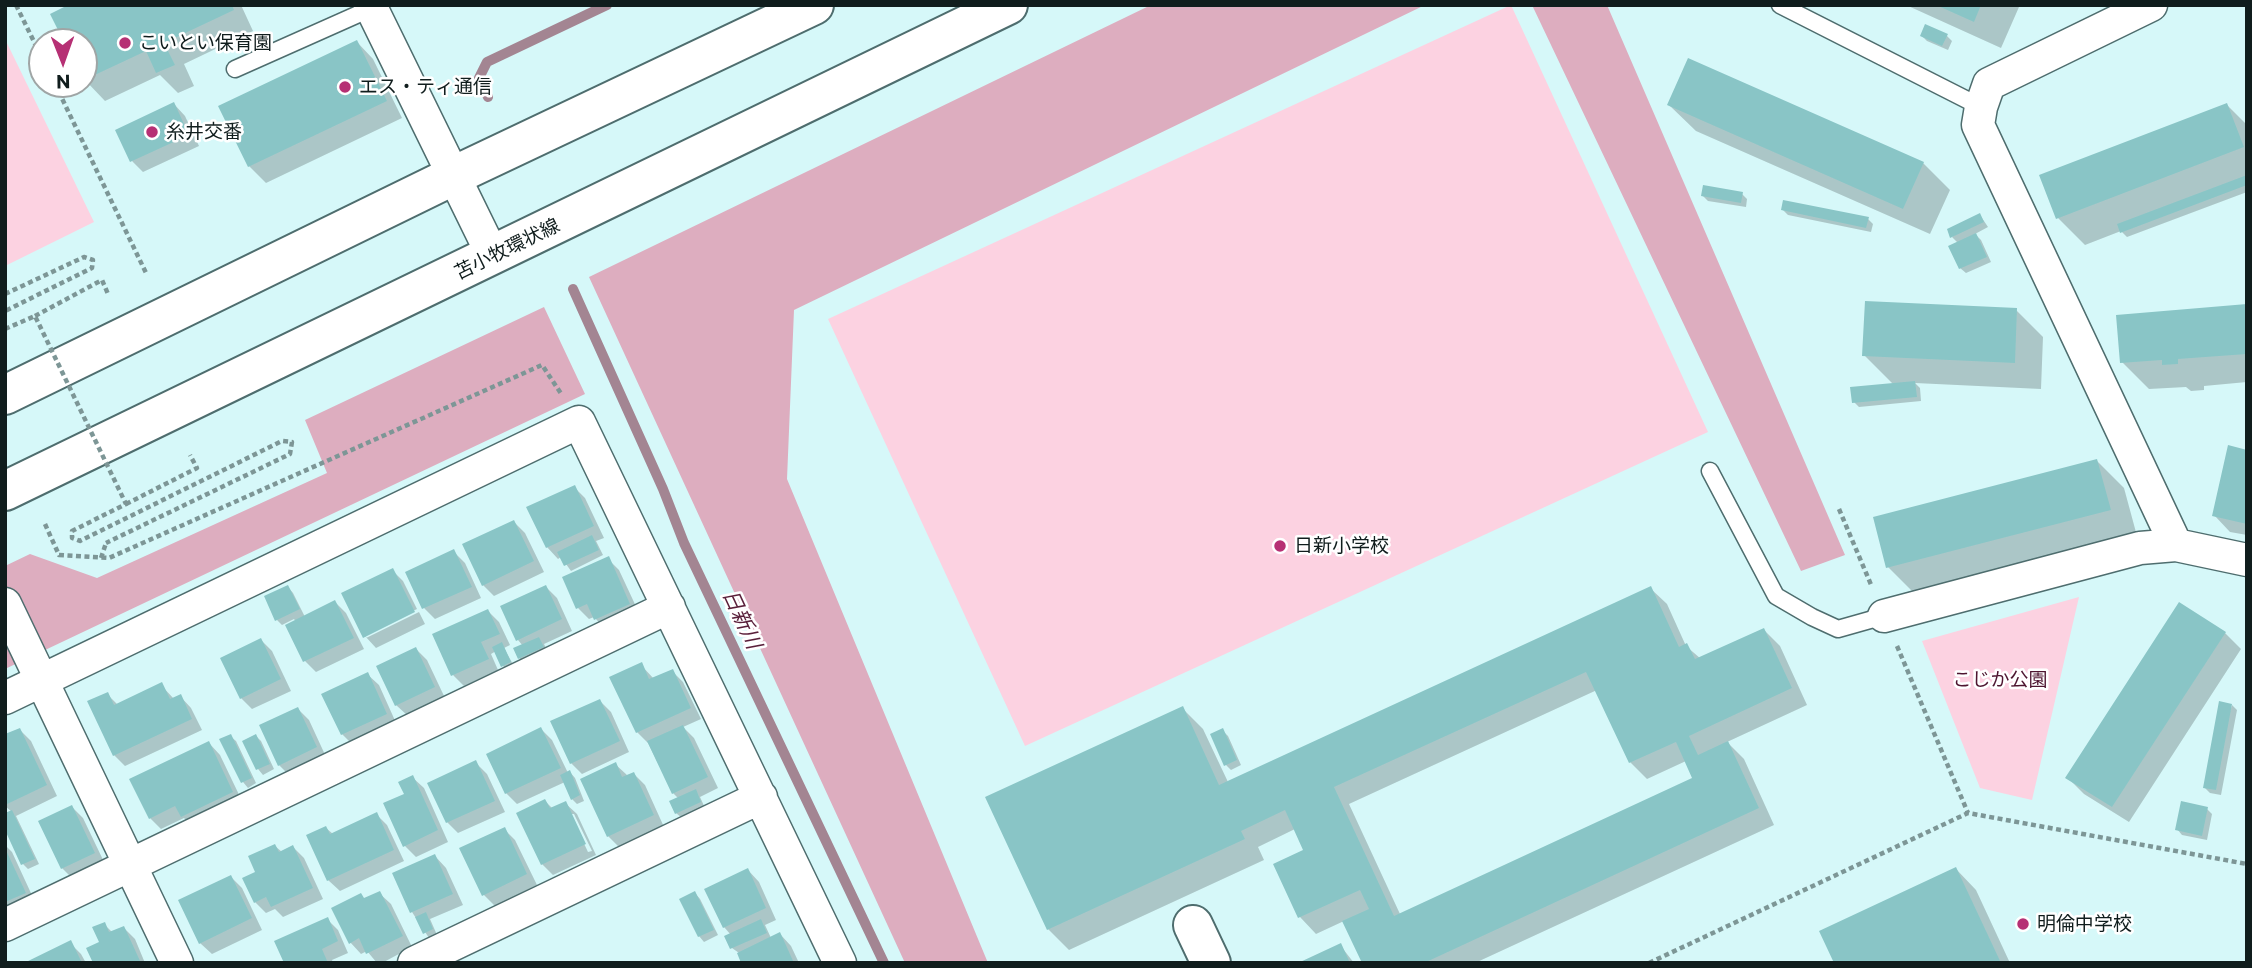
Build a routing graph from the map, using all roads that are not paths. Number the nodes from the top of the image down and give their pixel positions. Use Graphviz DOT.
graph roads {
  1 [pos="814,5"];
  2 [pos="1008,5"];
  3 [pos="1780,5"];
  4 [pos="2151,5"];
  5 [pos="371,7"];
  6 [pos="235,69"];
  7 [pos="1981,107"];
  8 [pos="453,176"];
  9 [pos="493,256"];
  10 [pos="5,395"];
  11 [pos="1710,471"];
  12 [pos="5,491"];
  13 [pos="2176,545"];
  14 [pos="2247,560"];
  15 [pos="5,604"];
  16 [pos="669,607"];
  17 [pos="1884,617"];
  18 [pos="42,681"];
  19 [pos="5,698"];
  20 [pos="761,797"];
  21 [pos="130,865"];
  22 [pos="5,925"];
  23 [pos="1193,925"];
  24 [pos="177,963"];
  25 [pos="414,963"];
  26 [pos="840,963"];
  27 [pos="1211,963"];
  1 -- 8 [label="main road"];
  2 -- 9 [label="main road, 苫小牧環状線"];
  3 -- 7 [label="lane"];
  4 -- 7 [label="street"];
  5 -- 6 [label="lane"];
  5 -- 8 [label="street"];
  7 -- 13 [label="street"];
  8 -- 9 [label="street"];
  8 -- 10 [label="main road"];
  9 -- 12 [label="main road, 苫小牧環状線"];
  11 -- 17 [label="lane"];
  13 -- 14 [label="street"];
  13 -- 17 [label="street"];
  15 -- 18 [label="street"];
  16 -- 18 [label="street"];
  16 -- 20 [label="street"];
  16 -- 21 [label="street"];
  18 -- 19 [label="street"];
  18 -- 21 [label="street"];
  20 -- 25 [label="street"];
  20 -- 26 [label="street"];
  21 -- 22 [label="street"];
  21 -- 24 [label="street"];
  23 -- 27 [label="main road"];
}
